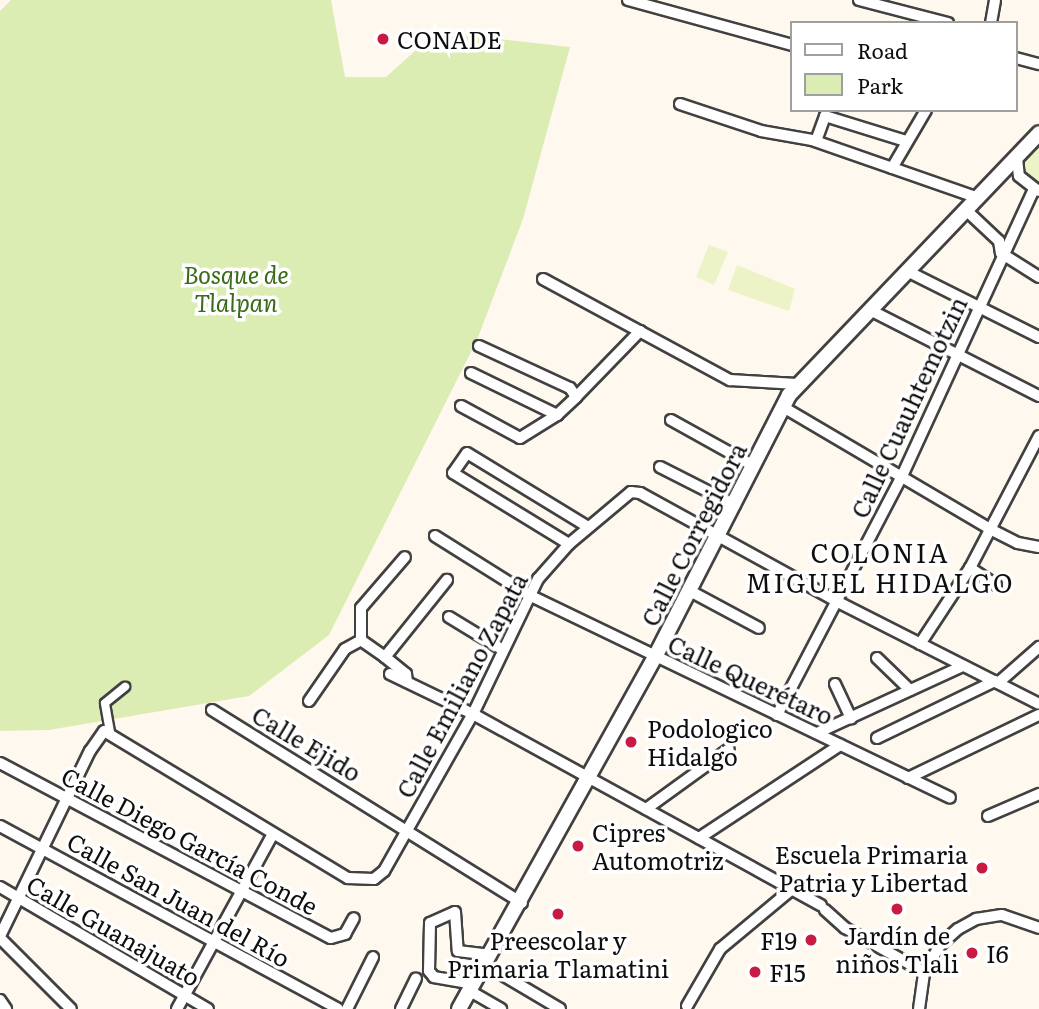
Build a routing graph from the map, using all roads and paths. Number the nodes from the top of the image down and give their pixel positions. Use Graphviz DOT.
graph roads {
  1 [pos="628,0"];
  2 [pos="859,0"];
  3 [pos="995,0"];
  4 [pos="911,18"];
  5 [pos="933,21"];
  6 [pos="991,21"];
  7 [pos="790,44"];
  8 [pos="1018,59"];
  9 [pos="1039,64"];
  10 [pos="680,104"];
  11 [pos="925,112"];
  12 [pos="1039,133"];
  13 [pos="816,141"];
  14 [pos="906,141"];
  15 [pos="1017,158"];
  16 [pos="892,168"];
  17 [pos="1036,190"];
  18 [pos="979,198"];
  19 [pos="967,211"];
  20 [pos="1001,253"];
  21 [pos="911,273"];
  22 [pos="1039,277"];
  23 [pos="544,279"];
  24 [pos="977,307"];
  25 [pos="872,311"];
  26 [pos="640,331"];
  27 [pos="1039,337"];
  28 [pos="479,345"];
  29 [pos="956,352"];
  30 [pos="471,373"];
  31 [pos="797,384"];
  32 [pos="1039,396"];
  33 [pos="576,397"];
  34 [pos="461,406"];
  35 [pos="783,407"];
  36 [pos="557,415"];
  37 [pos="671,420"];
  38 [pos="1039,436"];
  39 [pos="754,466"];
  40 [pos="660,467"];
  41 [pos="901,476"];
  42 [pos="735,505"];
  43 [pos="588,527"];
  44 [pos="990,529"];
  45 [pos="435,536"];
  46 [pos="718,537"];
  47 [pos="569,544"];
  48 [pos="1039,547"];
  49 [pos="405,557"];
  50 [pos="970,568"];
  51 [pos="447,580"];
  52 [pos="996,585"];
  53 [pos="690,591"];
  54 [pos="529,596"];
  55 [pos="838,602"];
  56 [pos="449,617"];
  57 [pos="759,628"];
  58 [pos="361,640"];
  59 [pos="920,644"];
  60 [pos="1039,647"];
  61 [pos="503,650"];
  62 [pos="385,657"];
  63 [pos="655,657"];
  64 [pos="877,658"];
  65 [pos="963,666"];
  66 [pos="390,674"];
  67 [pos="407,682"];
  68 [pos="997,682"];
  69 [pos="835,684"];
  70 [pos="125,687"];
  71 [pos="910,690"];
  72 [pos="309,701"];
  73 [pos="1039,704"];
  74 [pos="212,710"];
  75 [pos="473,714"];
  76 [pos="777,715"];
  77 [pos="1039,715"];
  78 [pos="851,718"];
  79 [pos="110,732"];
  80 [pos="817,733"];
  81 [pos="877,738"];
  82 [pos="840,745"];
  83 [pos="729,749"];
  84 [pos="0,763"];
  85 [pos="590,778"];
  86 [pos="908,778"];
  87 [pos="1039,794"];
  88 [pos="950,798"];
  89 [pos="68,802"];
  90 [pos="646,809"];
  91 [pos="988,816"];
  92 [pos="0,827"];
  93 [pos="408,830"];
  94 [pos="273,834"];
  95 [pos="699,838"];
  96 [pos="44,849"];
  97 [pos="0,887"];
  98 [pos="792,889"];
  99 [pos="242,891"];
  100 [pos="19,898"];
  101 [pos="522,903"];
  102 [pos="354,918"];
  103 [pos="1039,928"];
  104 [pos="0,937"];
  105 [pos="214,942"];
  106 [pos="373,957"];
  107 [pos="488,960"];
  108 [pos="924,972"];
  109 [pos="416,978"];
  110 [pos="472,988"];
  111 [pos="184,996"];
  112 [pos="0,1000"];
  113 [pos="687,1006"];
  114 [pos="333,1008"];
  115 [pos="6,1009"];
  116 [pos="71,1009"];
  117 [pos="177,1009"];
  118 [pos="208,1009"];
  119 [pos="347,1009"];
  120 [pos="401,1009"];
  121 [pos="459,1009"];
  122 [pos="501,1009"];
  123 [pos="560,1009"];
  124 [pos="919,1009"];
  1 -- 7 [label="street"];
  2 -- 4 [label="street"];
  3 -- 6 [label="street"];
  4 -- 5 [label="street"];
  8 -- 9 [label="street"];
  10 -- 13 [label="street"];
  11 -- 14 [label="street"];
  12 -- 15 [label="street, Calle Corregidora"];
  13 -- 14 [label="street"];
  13 -- 16 [label="street"];
  14 -- 16 [label="street"];
  15 -- 17 [label="street"];
  15 -- 18 [label="street, Calle Corregidora"];
  16 -- 18 [label="street"];
  17 -- 20 [label="street, Calle Cuauhtemotzin"];
  18 -- 19 [label="street, Calle Corregidora"];
  19 -- 20 [label="street"];
  19 -- 21 [label="street, Calle Corregidora"];
  20 -- 22 [label="street"];
  20 -- 24 [label="street, Calle Cuauhtemotzin"];
  21 -- 24 [label="street"];
  21 -- 25 [label="street, Calle Corregidora"];
  23 -- 26 [label="street"];
  24 -- 27 [label="street"];
  24 -- 29 [label="street, Calle Cuauhtemotzin"];
  25 -- 29 [label="street"];
  25 -- 31 [label="street, Calle Corregidora"];
  26 -- 31 [label="street"];
  26 -- 33 [label="street"];
  28 -- 33 [label="street"];
  29 -- 32 [label="street"];
  29 -- 41 [label="street, Calle Cuauhtemotzin"];
  30 -- 36 [label="street"];
  31 -- 35 [label="street, Calle Corregidora"];
  33 -- 36 [label="street"];
  34 -- 36 [label="street"];
  35 -- 39 [label="street, Calle Corregidora"];
  35 -- 41 [label="street"];
  37 -- 39 [label="street"];
  38 -- 44 [label="street"];
  39 -- 42 [label="street, Calle Corregidora"];
  40 -- 42 [label="street"];
  41 -- 44 [label="street"];
  41 -- 55 [label="street, Calle Cuauhtemotzin"];
  42 -- 46 [label="street, Calle Corregidora"];
  43 -- 46 [label="street, Calle Emiliano Zapata"];
  43 -- 47 [label="street, Calle Emiliano Zapata"];
  43 -- 47 [label="street"];
  44 -- 48 [label="street"];
  44 -- 50 [label="street"];
  45 -- 54 [label="street, Calle Querétaro"];
  46 -- 53 [label="street, Calle Corregidora"];
  46 -- 55 [label="street"];
  47 -- 54 [label="street, Calle Emiliano Zapata"];
  49 -- 58 [label="street"];
  50 -- 52 [label="street"];
  50 -- 59 [label="street"];
  51 -- 62 [label="street"];
  53 -- 57 [label="street"];
  53 -- 63 [label="street, Calle Corregidora"];
  54 -- 61 [label="street, Calle Emiliano Zapata"];
  54 -- 63 [label="street, Calle Querétaro"];
  55 -- 59 [label="street"];
  55 -- 76 [label="street, Calle Cuauhtemotzin"];
  56 -- 61 [label="street"];
  58 -- 62 [label="street"];
  58 -- 72 [label="street"];
  59 -- 65 [label="street"];
  60 -- 68 [label="street"];
  61 -- 75 [label="street, Calle Emiliano Zapata"];
  62 -- 67 [label="street"];
  63 -- 76 [label="street, Calle Querétaro"];
  63 -- 85 [label="street, Calle Corregidora"];
  64 -- 71 [label="street"];
  65 -- 68 [label="street"];
  65 -- 71 [label="street"];
  66 -- 67 [label="street"];
  67 -- 75 [label="street"];
  68 -- 73 [label="street"];
  68 -- 81 [label="street"];
  69 -- 78 [label="street"];
  70 -- 79 [label="street"];
  71 -- 78 [label="street"];
  74 -- 93 [label="street, Calle Ejido"];
  75 -- 85 [label="street"];
  75 -- 93 [label="street, Calle Emiliano Zapata"];
  76 -- 80 [label="street, Calle Querétaro"];
  77 -- 86 [label="street"];
  78 -- 80 [label="street"];
  79 -- 89 [label="street"];
  79 -- 94 [label="street"];
  80 -- 82 [label="street, Calle Querétaro"];
  82 -- 86 [label="street, Calle Querétaro"];
  82 -- 95 [label="street"];
  83 -- 90 [label="street"];
  84 -- 89 [label="street, Calle Diego García Conde"];
  85 -- 90 [label="street"];
  85 -- 101 [label="street, Calle Corregidora"];
  86 -- 88 [label="street, Calle Querétaro"];
  87 -- 91 [label="street"];
  89 -- 96 [label="street"];
  89 -- 99 [label="street, Calle Diego García Conde"];
  90 -- 95 [label="street"];
  92 -- 96 [label="street, Calle San Juan del Río"];
  93 -- 94 [label="street, Calle Emiliano Zapata"];
  93 -- 101 [label="street, Calle Ejido"];
  94 -- 99 [label="street"];
  95 -- 98 [label="street"];
  96 -- 100 [label="street"];
  96 -- 105 [label="street, Calle San Juan del Río"];
  97 -- 100 [label="street, Calle Guanajuato"];
  98 -- 108 [label="street"];
  98 -- 113 [label="street"];
  99 -- 102 [label="street, Calle Diego García Conde"];
  99 -- 105 [label="street"];
  100 -- 104 [label="street"];
  100 -- 111 [label="street, Calle Guanajuato"];
  101 -- 107 [label="street, Calle Corregidora"];
  103 -- 108 [label="street"];
  104 -- 116 [label="street"];
  105 -- 111 [label="street"];
  105 -- 114 [label="street, Calle San Juan del Río"];
  106 -- 119 [label="street"];
  107 -- 110 [label="street, Calle Corregidora"];
  107 -- 110 [label="street"];
  107 -- 123 [label="street"];
  108 -- 124 [label="street"];
  109 -- 120 [label="street"];
  110 -- 121 [label="street, Calle Corregidora"];
  110 -- 122 [label="street"];
  111 -- 117 [label="street"];
  111 -- 118 [label="street, Calle Guanajuato"];
  112 -- 115 [label="street"];
}
